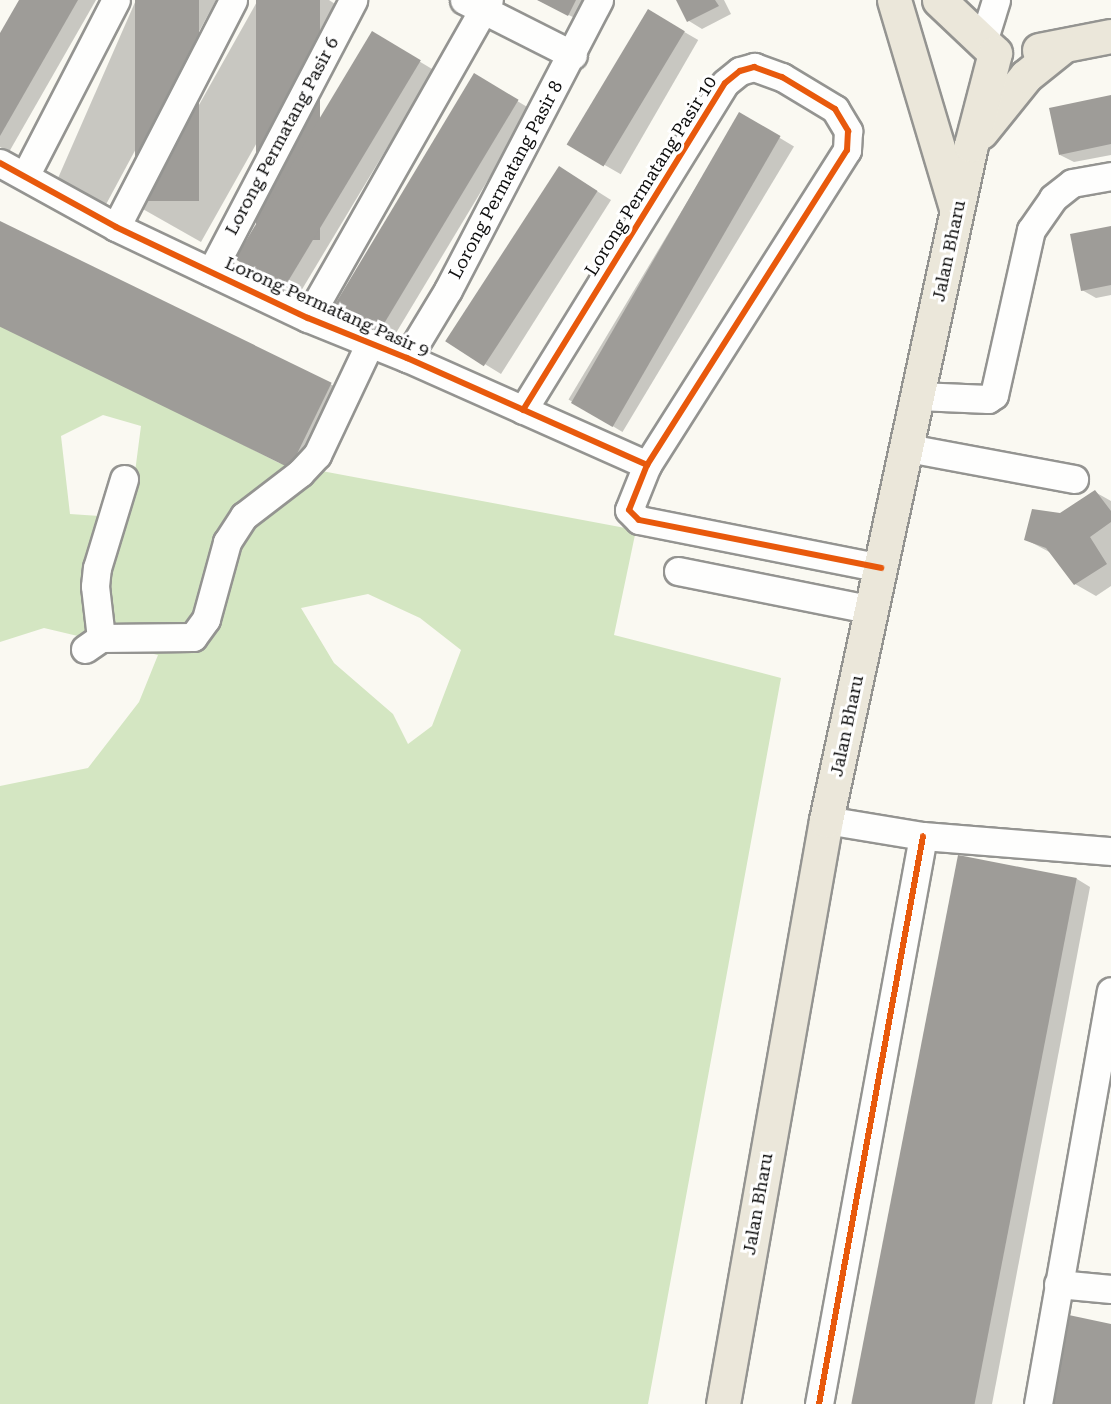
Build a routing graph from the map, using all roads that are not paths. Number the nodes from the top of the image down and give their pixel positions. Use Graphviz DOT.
graph roads {
  1 [pos="116,0"];
  2 [pos="233,0"];
  3 [pos="353,0"];
  4 [pos="599,0"];
  5 [pos="894,0"];
  6 [pos="939,0"];
  7 [pos="996,0"];
  8 [pos="479,4"];
  9 [pos="1111,36"];
  10 [pos="989,47"];
  11 [pos="1062,47"];
  12 [pos="573,55"];
  13 [pos="971,145"];
  14 [pos="0,163"];
  15 [pos="25,176"];
  16 [pos="1111,176"];
  17 [pos="958,212"];
  18 [pos="116,227"];
  19 [pos="211,272"];
  20 [pos="308,318"];
  21 [pos="369,345"];
  22 [pos="407,358"];
  23 [pos="918,396"];
  24 [pos="523,410"];
  25 [pos="908,448"];
  26 [pos="647,465"];
  27 [pos="124,479"];
  28 [pos="1074,479"];
  29 [pos="881,568"];
  30 [pos="678,571"];
  31 [pos="873,610"];
  32 [pos="826,820"];
  33 [pos="923,836"];
  34 [pos="1111,851"];
  35 [pos="1111,991"];
  36 [pos="1106,1056"];
  37 [pos="1058,1284"];
  38 [pos="1111,1289"];
  39 [pos="723,1404"];
  40 [pos="819,1404"];
  41 [pos="1038,1404"];
  1 -- 15 [label="street"];
  2 -- 18 [label="street"];
  3 -- 19 [label="street, Lorong Permatang Pasir 6"];
  4 -- 12 [label="street, Lorong Permatang Pasir 8"];
  5 -- 17 [label="main road"];
  6 -- 10 [label="main road"];
  7 -- 10 [label="street"];
  8 -- 12 [label="street"];
  8 -- 20 [label="street"];
  9 -- 11 [label="main road"];
  10 -- 11 [label="main road"];
  10 -- 13 [label="main road, Jalan Bharu"];
  11 -- 13 [label="main road"];
  12 -- 22 [label="street, Lorong Permatang Pasir 8"];
  13 -- 17 [label="main road, Jalan Bharu"];
  14 -- 15 [label="street, Lorong Permatang Pasir 9"];
  15 -- 18 [label="street, Lorong Permatang Pasir 9"];
  16 -- 23 [label="street"];
  17 -- 23 [label="main road, Jalan Bharu"];
  18 -- 19 [label="street, Lorong Permatang Pasir 9"];
  19 -- 20 [label="street, Lorong Permatang Pasir 9"];
  20 -- 21 [label="street, Lorong Permatang Pasir 9"];
  21 -- 22 [label="street, Lorong Permatang Pasir 9"];
  21 -- 27 [label="street"];
  22 -- 24 [label="street, Lorong Permatang Pasir 9"];
  23 -- 25 [label="main road, Jalan Bharu"];
  24 -- 26 [label="street, Lorong Permatang Pasir 9"];
  24 -- 26 [label="street, Lorong Permatang Pasir 10"];
  25 -- 28 [label="street"];
  25 -- 29 [label="main road, Jalan Bharu"];
  26 -- 29 [label="street, Lorong Permatang Pasir 10"];
  29 -- 31 [label="main road, Jalan Bharu"];
  30 -- 31 [label="street"];
  31 -- 32 [label="main road, Jalan Bharu"];
  32 -- 33 [label="street"];
  32 -- 39 [label="main road, Jalan Bharu"];
  33 -- 34 [label="street"];
  33 -- 40 [label="street"];
  35 -- 36 [label="street"];
  36 -- 37 [label="street"];
  37 -- 38 [label="street"];
  37 -- 41 [label="street"];
}
